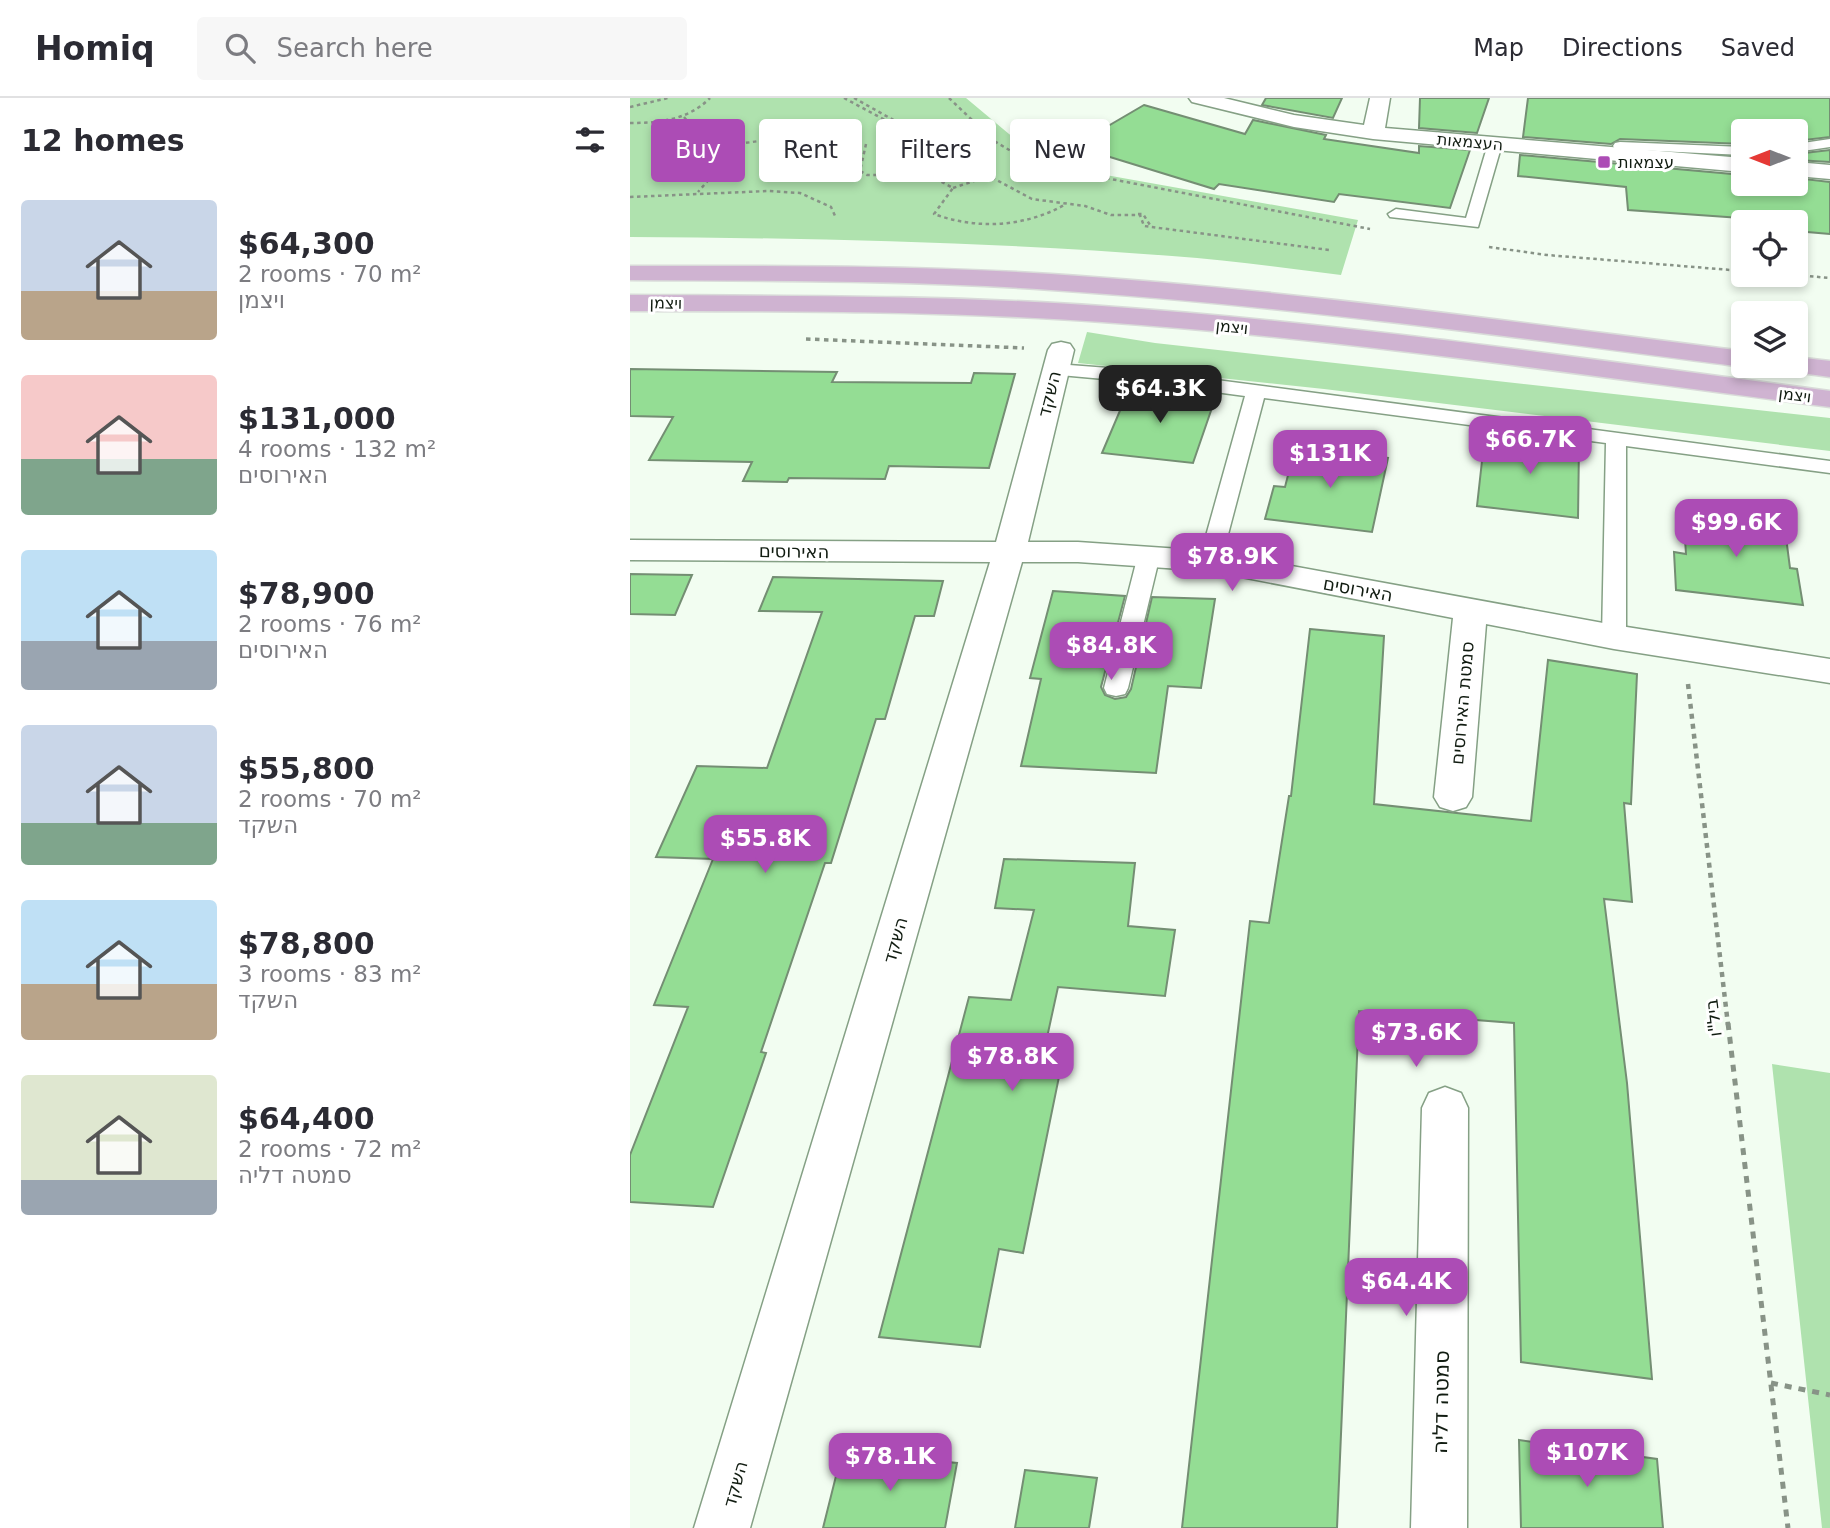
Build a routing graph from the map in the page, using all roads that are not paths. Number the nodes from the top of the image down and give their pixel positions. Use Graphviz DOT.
graph roads {
  1 [pos="1199,98"];
  2 [pos="1380,98"];
  3 [pos="1373,133"];
  4 [pos="1830,143"];
  5 [pos="1495,144"];
  6 [pos="1620,146"];
  7 [pos="1808,146"];
  8 [pos="1731,151"];
  9 [pos="1731,164"];
  10 [pos="1808,170"];
  11 [pos="1830,172"];
  12 [pos="1396,214"];
  13 [pos="630,273"];
  14 [pos="630,303"];
  15 [pos="1731,357"];
  16 [pos="1058,360"];
  17 [pos="1808,366"];
  18 [pos="1830,369"];
  19 [pos="1256,391"];
  20 [pos="1830,399"];
  21 [pos="1616,439"];
  22 [pos="1830,467"];
  23 [pos="630,550"];
  24 [pos="1009,553"];
  25 [pos="1149,555"];
  26 [pos="1210,561"];
  27 [pos="1471,609"];
  28 [pos="1614,637"];
  29 [pos="1830,671"];
  30 [pos="1116,688"];
  31 [pos="1453,797"];
  32 [pos="1445,1108"];
  33 [pos="722,1528"];
  34 [pos="1439,1528"];
  1 -- 3 [label="street, העצמאות"];
  2 -- 3 [label="street"];
  3 -- 5 [label="street, העצמאות"];
  4 -- 7 [label="lane"];
  5 -- 9 [label="street, העצמאות"];
  5 -- 12 [label="lane"];
  6 -- 8 [label="lane"];
  10 -- 11 [label="street"];
  13 -- 15 [label="main road, ויצמן"];
  14 -- 20 [label="main road, ויצמן"];
  16 -- 19 [label="lane"];
  16 -- 24 [label="street, השקד"];
  17 -- 18 [label="main road, ויצמן"];
  19 -- 21 [label="lane"];
  19 -- 26 [label="lane"];
  21 -- 22 [label="lane"];
  21 -- 28 [label="lane"];
  23 -- 24 [label="street, האירוסים"];
  24 -- 25 [label="street, האירוסים"];
  24 -- 33 [label="street, השקד"];
  25 -- 26 [label="street, האירוסים"];
  25 -- 30 [label="lane"];
  26 -- 27 [label="street, האירוסים"];
  27 -- 28 [label="street, האירוסים"];
  27 -- 31 [label="street, סמטת האירוסים"];
  28 -- 29 [label="street, האירוסים"];
  32 -- 34 [label="street, סמטה דליה"];
}
